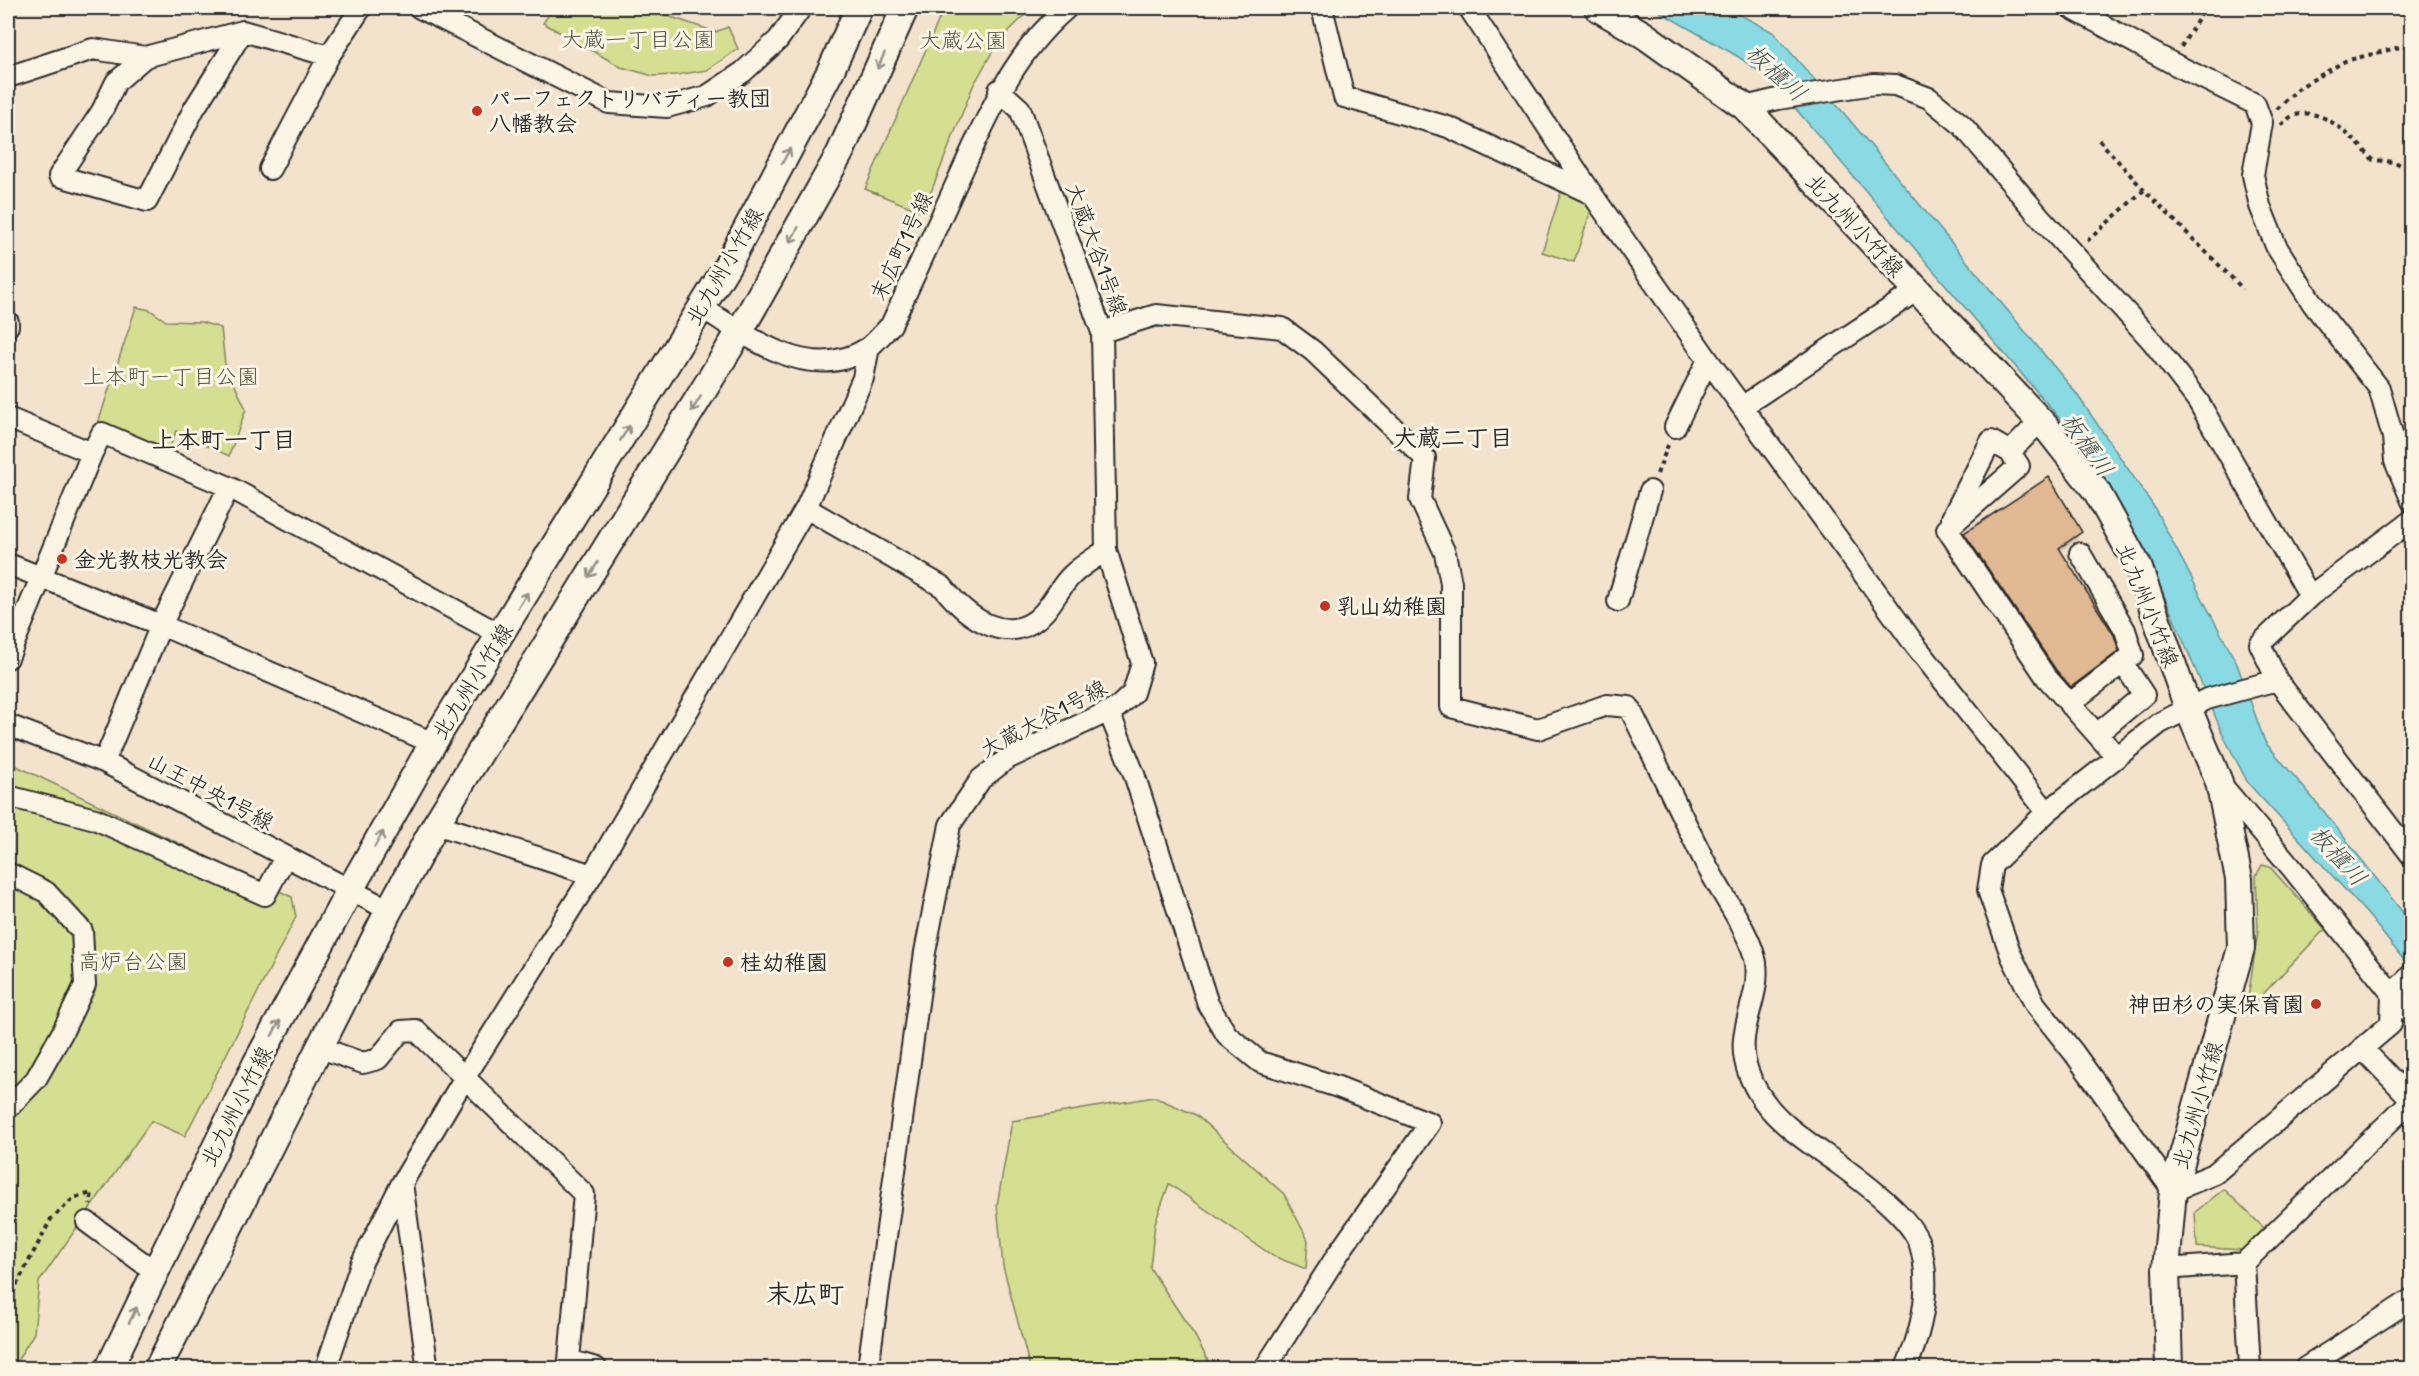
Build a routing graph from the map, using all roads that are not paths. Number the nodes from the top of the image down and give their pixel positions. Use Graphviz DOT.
graph roads {
  1 [pos="361,8"];
  2 [pos="420,8"];
  3 [pos="801,8"];
  4 [pos="859,8"];
  5 [pos="905,8"];
  6 [pos="1067,8"];
  7 [pos="1322,8"];
  8 [pos="1468,8"];
  9 [pos="1598,8"];
  10 [pos="2071,8"];
  11 [pos="243,31"];
  12 [pos="328,56"];
  13 [pos="145,57"];
  14 [pos="8,77"];
  15 [pos="999,90"];
  16 [pos="1746,107"];
  17 [pos="270,169"];
  18 [pos="1592,194"];
  19 [pos="1916,291"];
  20 [pos="702,308"];
  21 [pos="740,331"];
  22 [pos="1102,332"];
  23 [pos="869,347"];
  24 [pos="1708,360"];
  25 [pos="1743,406"];
  26 [pos="8,418"];
  27 [pos="2040,421"];
  28 [pos="1675,427"];
  29 [pos="2010,452"];
  30 [pos="92,453"];
  31 [pos="229,487"];
  32 [pos="1650,491"];
  33 [pos="2412,501"];
  34 [pos="806,508"];
  35 [pos="2412,520"];
  36 [pos="1947,529"];
  37 [pos="1106,550"];
  38 [pos="2080,553"];
  39 [pos="8,564"];
  40 [pos="42,578"];
  41 [pos="2310,596"];
  42 [pos="1618,601"];
  43 [pos="161,626"];
  44 [pos="501,635"];
  45 [pos="8,658"];
  46 [pos="2123,663"];
  47 [pos="2277,680"];
  48 [pos="2197,703"];
  49 [pos="2069,704"];
  50 [pos="1109,712"];
  51 [pos="8,725"];
  52 [pos="2097,734"];
  53 [pos="433,743"];
  54 [pos="2117,757"];
  55 [pos="104,762"];
  56 [pos="2219,782"];
  57 [pos="8,796"];
  58 [pos="2047,812"];
  59 [pos="436,824"];
  60 [pos="2412,856"];
  61 [pos="285,857"];
  62 [pos="8,873"];
  63 [pos="592,875"];
  64 [pos="350,890"];
  65 [pos="389,910"];
  66 [pos="2402,984"];
  67 [pos="2412,1014"];
  68 [pos="318,1047"];
  69 [pos="2362,1048"];
  70 [pos="465,1077"];
  71 [pos="2411,1100"];
  72 [pos="8,1105"];
  73 [pos="402,1183"];
  74 [pos="2173,1191"];
  75 [pos="87,1222"];
  76 [pos="2244,1263"];
  77 [pos="2166,1269"];
  78 [pos="154,1271"];
  79 [pos="2412,1299"];
  80 [pos="109,1368"];
  81 [pos="158,1368"];
  82 [pos="326,1368"];
  83 [pos="431,1368"];
  84 [pos="596,1368"];
  85 [pos="868,1368"];
  86 [pos="1265,1368"];
  87 [pos="1906,1368"];
  88 [pos="2169,1368"];
  89 [pos="2250,1368"];
  90 [pos="2305,1368"];
  1 -- 12 [label="street"];
  2 -- 3 [label="street"];
  20 -- 4 [label="main road, 北九州小竹線, one-way"];
  5 -- 21 [label="main road, 北九州小竹線, one-way"];
  6 -- 15 [label="street, 末広町1号線"];
  7 -- 18 [label="street"];
  8 -- 18 [label="street"];
  9 -- 16 [label="main road, 北九州小竹線"];
  10 -- 33 [label="street"];
  11 -- 12 [label="street"];
  11 -- 13 [label="street"];
  11 -- 13 [label="street"];
  12 -- 17 [label="street"];
  13 -- 14 [label="street"];
  15 -- 22 [label="street, 大蔵大谷1号線"];
  15 -- 23 [label="street, 末広町1号線"];
  16 -- 19 [label="main road, 北九州小竹線"];
  16 -- 41 [label="street"];
  18 -- 24 [label="street"];
  19 -- 25 [label="street"];
  19 -- 27 [label="main road, 北九州小竹線"];
  20 -- 21 [label="street, 末広町1号線"];
  44 -- 20 [label="main road, 北九州小竹線, one-way"];
  21 -- 23 [label="street, 末広町1号線"];
  21 -- 59 [label="main road, 北九州小竹線, one-way"];
  22 -- 37 [label="street, 大蔵大谷1号線"];
  22 -- 87 [label="street"];
  23 -- 34 [label="street"];
  24 -- 25 [label="street"];
  24 -- 28 [label="street"];
  25 -- 58 [label="street"];
  26 -- 30 [label="street"];
  27 -- 29 [label="street"];
  27 -- 48 [label="main road, 北九州小竹線"];
  29 -- 36 [label="street"];
  29 -- 36 [label="street"];
  30 -- 31 [label="street"];
  30 -- 40 [label="street"];
  31 -- 43 [label="street"];
  31 -- 44 [label="street"];
  32 -- 42 [label="street"];
  34 -- 37 [label="street"];
  34 -- 63 [label="street"];
  35 -- 41 [label="street"];
  36 -- 49 [label="street"];
  37 -- 50 [label="street, 大蔵大谷1号線"];
  38 -- 46 [label="street"];
  39 -- 40 [label="street"];
  40 -- 43 [label="street"];
  40 -- 45 [label="street"];
  41 -- 47 [label="street"];
  43 -- 53 [label="street"];
  43 -- 55 [label="street"];
  44 -- 53 [label="main road, 北九州小竹線"];
  46 -- 49 [label="street"];
  46 -- 52 [label="street"];
  47 -- 48 [label="street"];
  47 -- 60 [label="street"];
  48 -- 54 [label="street"];
  48 -- 56 [label="main road, 北九州小竹線"];
  49 -- 52 [label="street"];
  50 -- 85 [label="street, 大蔵大谷1号線"];
  50 -- 86 [label="street"];
  51 -- 55 [label="street, 山王中央1号線"];
  52 -- 54 [label="street"];
  64 -- 53 [label="main road, 北九州小竹線, one-way"];
  54 -- 58 [label="street"];
  55 -- 61 [label="street, 山王中央1号線"];
  56 -- 66 [label="street"];
  56 -- 74 [label="main road, 北九州小竹線"];
  57 -- 61 [label="street"];
  58 -- 74 [label="street"];
  59 -- 63 [label="street"];
  59 -- 65 [label="main road, 北九州小竹線"];
  61 -- 64 [label="street, 山王中央1号線"];
  62 -- 72 [label="street"];
  63 -- 70 [label="street"];
  64 -- 65 [label="street, 山王中央1号線"];
  78 -- 64 [label="main road, 北九州小竹線, one-way"];
  65 -- 68 [label="main road, 北九州小竹線"];
  66 -- 67 [label="street"];
  66 -- 69 [label="street"];
  68 -- 70 [label="street"];
  68 -- 81 [label="main road, 北九州小竹線"];
  69 -- 71 [label="street"];
  69 -- 74 [label="street"];
  70 -- 73 [label="street"];
  70 -- 84 [label="street"];
  71 -- 76 [label="street"];
  73 -- 82 [label="street"];
  73 -- 83 [label="street"];
  74 -- 77 [label="main road, 北九州小竹線"];
  75 -- 78 [label="street"];
  76 -- 77 [label="street"];
  76 -- 89 [label="street"];
  77 -- 88 [label="main road, 北九州小竹線"];
  80 -- 78 [label="main road, 北九州小竹線, one-way"];
  79 -- 90 [label="street"];
}
